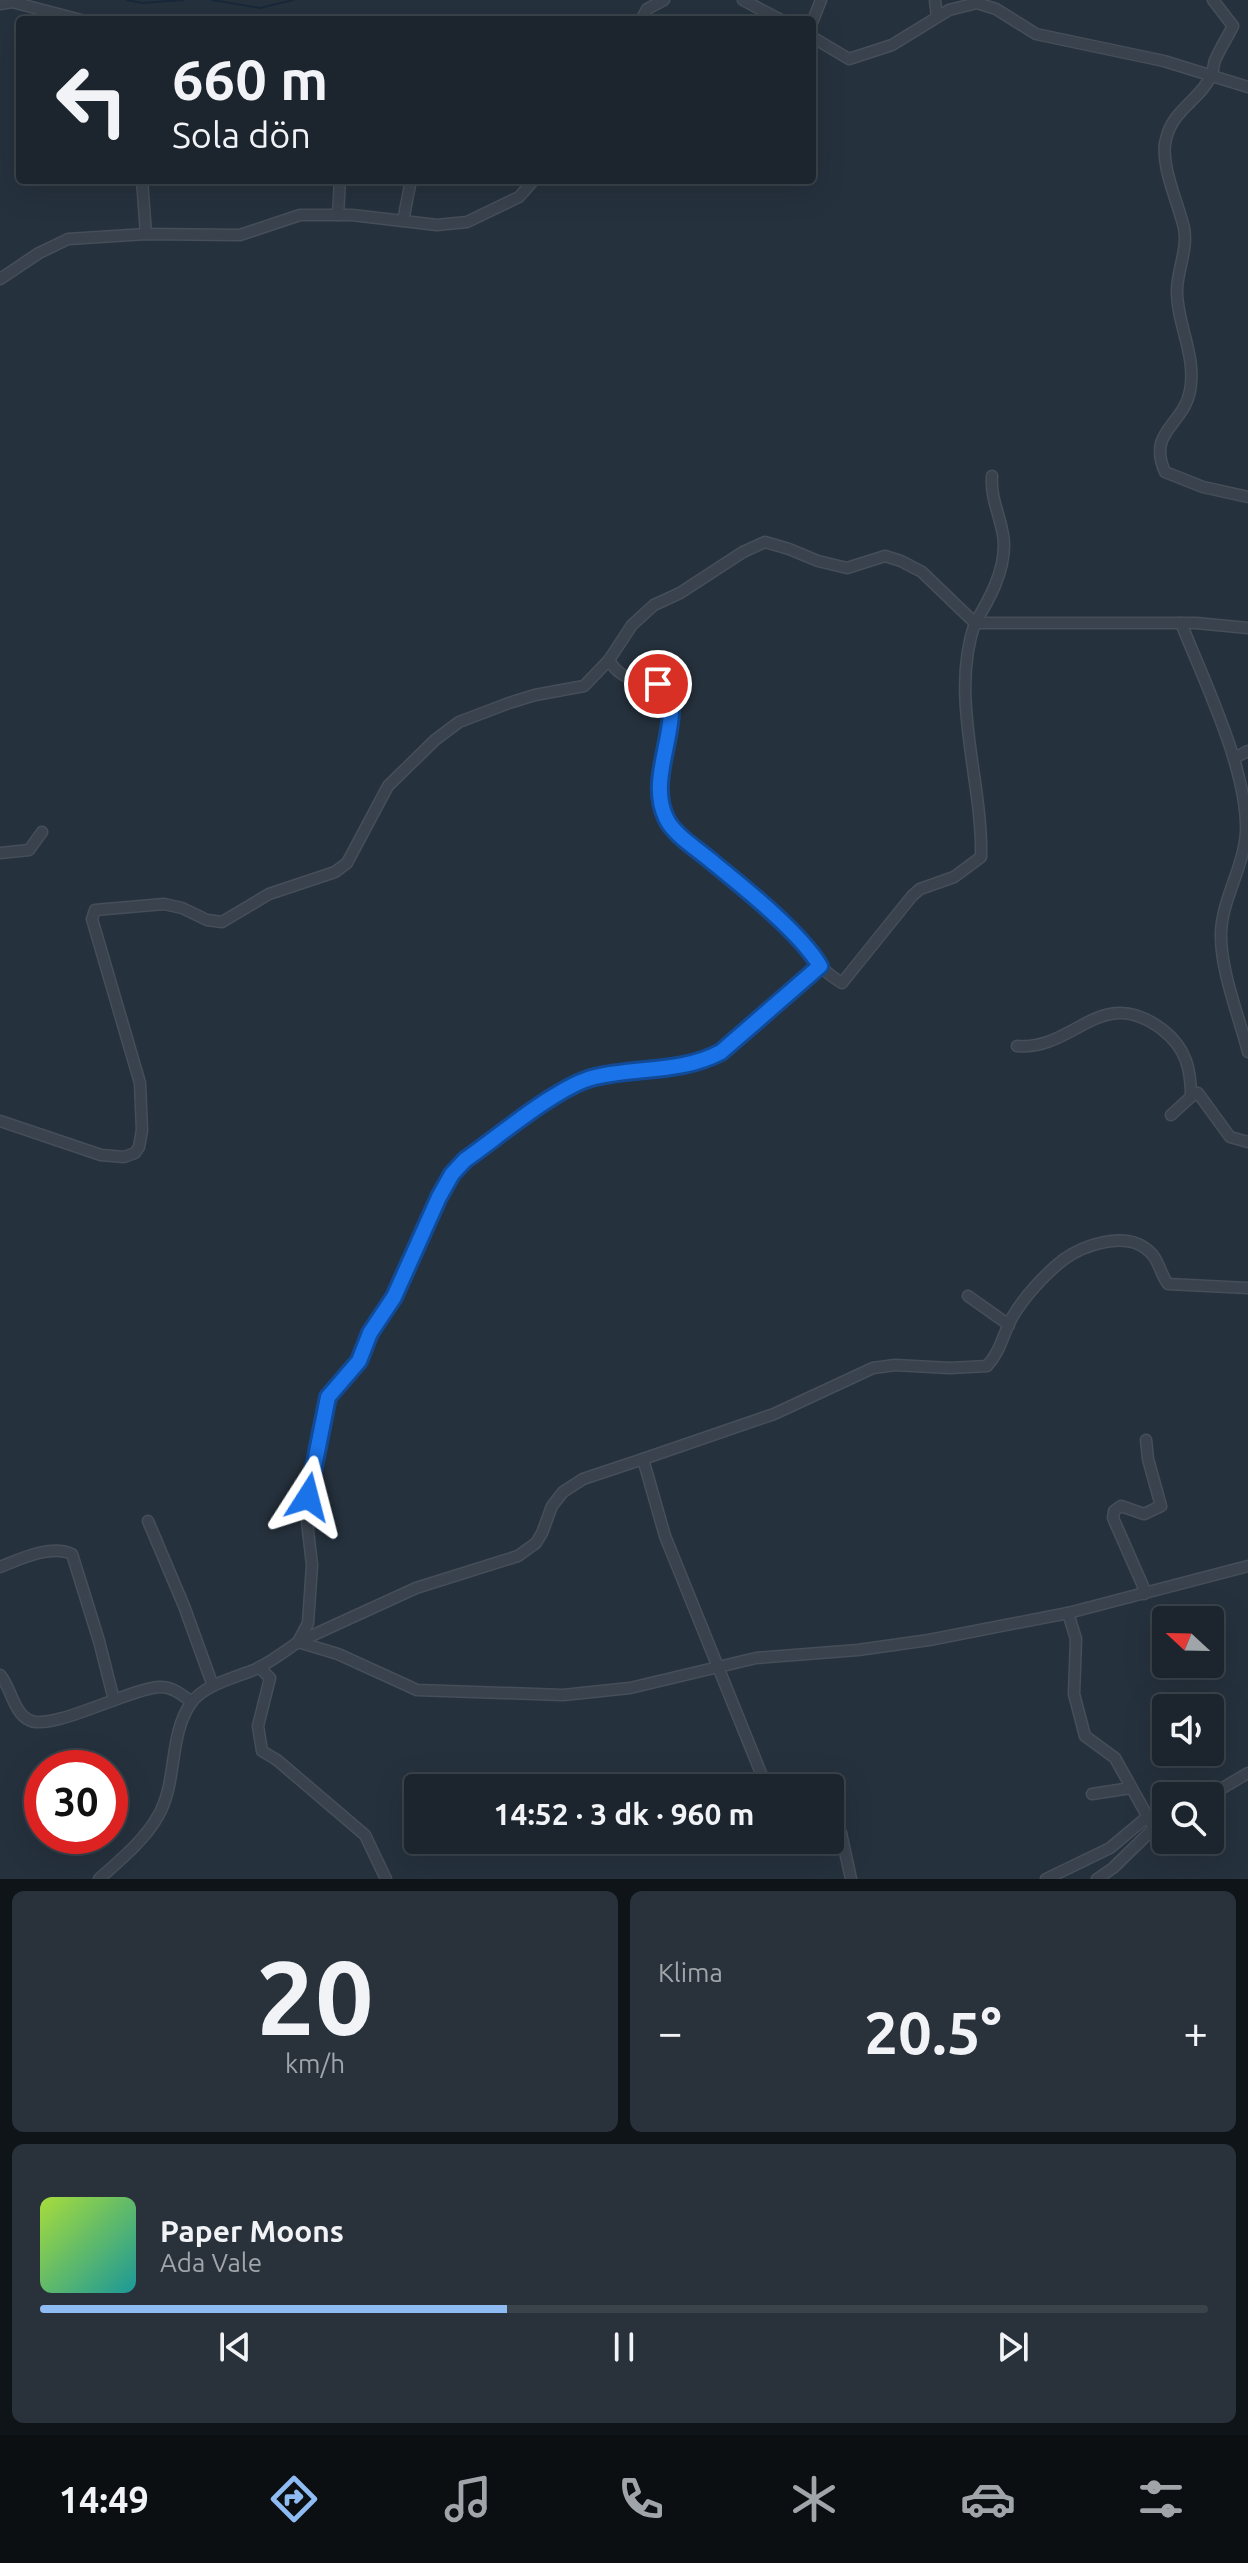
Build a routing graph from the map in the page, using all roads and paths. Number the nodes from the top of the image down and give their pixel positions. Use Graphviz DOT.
graph roads {
  1 [pos="664,0"];
  2 [pos="743,0"];
  3 [pos="935,0"];
  4 [pos="1213,0"];
  5 [pos="0,4"];
  6 [pos="66,16"];
  7 [pos="643,16"];
  8 [pos="773,16"];
  9 [pos="937,17"];
  10 [pos="816,39"];
  11 [pos="1211,77"];
  12 [pos="1248,87"];
  13 [pos="142,184"];
  14 [pos="340,184"];
  15 [pos="410,184"];
  16 [pos="530,184"];
  17 [pos="338,215"];
  18 [pos="403,221"];
  19 [pos="146,234"];
  20 [pos="0,279"];
  21 [pos="992,476"];
  22 [pos="1248,497"];
  23 [pos="975,623"];
  24 [pos="1181,623"];
  25 [pos="1248,628"];
  26 [pos="609,660"];
  27 [pos="1248,751"];
  28 [pos="1234,758"];
  29 [pos="42,832"];
  30 [pos="0,853"];
  31 [pos="820,966"];
  32 [pos="1017,1046"];
  33 [pos="1248,1052"];
  34 [pos="1191,1097"];
  35 [pos="1171,1115"];
  36 [pos="0,1121"];
  37 [pos="1248,1142"];
  38 [pos="1248,1288"];
  39 [pos="968,1296"];
  40 [pos="1009,1325"];
  41 [pos="1146,1440"];
  42 [pos="643,1459"];
  43 [pos="148,1521"];
  44 [pos="1248,1566"];
  45 [pos="0,1567"];
  46 [pos="1144,1594"];
  47 [pos="1068,1613"];
  48 [pos="298,1642"];
  49 [pos="718,1666"];
  50 [pos="259,1667"];
  51 [pos="1,1672"];
  52 [pos="213,1686"];
  53 [pos="114,1700"];
  54 [pos="192,1702"];
  55 [pos="1248,1773"];
  56 [pos="761,1774"];
  57 [pos="1224,1787"];
  58 [pos="1131,1788"];
  59 [pos="1092,1794"];
  60 [pos="1147,1817"];
  61 [pos="1152,1825"];
  62 [pos="1152,1830"];
  63 [pos="844,1847"];
  64 [pos="99,1879"];
  65 [pos="386,1879"];
  66 [pos="851,1879"];
  67 [pos="1046,1879"];
  68 [pos="1097,1879"];
  1 -- 7 [label="street"];
  2 -- 8 [label="street"];
  3 -- 9 [label="street"];
  4 -- 11 [label="street"];
  5 -- 6 [label="street"];
  9 -- 10 [label="street"];
  9 -- 11 [label="street"];
  11 -- 12 [label="street"];
  11 -- 22 [label="street"];
  13 -- 19 [label="street"];
  14 -- 17 [label="street"];
  15 -- 18 [label="street"];
  16 -- 18 [label="street"];
  17 -- 18 [label="street"];
  17 -- 19 [label="street"];
  19 -- 20 [label="street"];
  21 -- 23 [label="street"];
  23 -- 24 [label="street"];
  23 -- 26 [label="street"];
  23 -- 31 [label="street"];
  24 -- 25 [label="street"];
  24 -- 28 [label="street"];
  26 -- 31 [label="street"];
  26 -- 36 [label="street"];
  27 -- 28 [label="street"];
  28 -- 33 [label="street"];
  29 -- 30 [label="street"];
  31 -- 48 [label="street"];
  32 -- 34 [label="street"];
  34 -- 35 [label="street"];
  34 -- 37 [label="street"];
  38 -- 40 [label="street"];
  39 -- 40 [label="street"];
  40 -- 42 [label="street"];
  41 -- 46 [label="street"];
  42 -- 48 [label="street"];
  42 -- 49 [label="street"];
  43 -- 52 [label="street"];
  44 -- 46 [label="street"];
  45 -- 53 [label="street"];
  46 -- 47 [label="street"];
  47 -- 49 [label="street"];
  47 -- 58 [label="street"];
  48 -- 49 [label="street"];
  48 -- 50 [label="street"];
  49 -- 56 [label="street"];
  50 -- 52 [label="street"];
  50 -- 65 [label="street"];
  51 -- 53 [label="street"];
  52 -- 54 [label="street"];
  53 -- 54 [label="street"];
  54 -- 64 [label="street"];
  55 -- 57 [label="street"];
  58 -- 59 [label="street"];
  58 -- 60 [label="street"];
  60 -- 61 [label="street"];
  60 -- 67 [label="street"];
  62 -- 68 [label="street"];
  63 -- 66 [label="street"];
}
